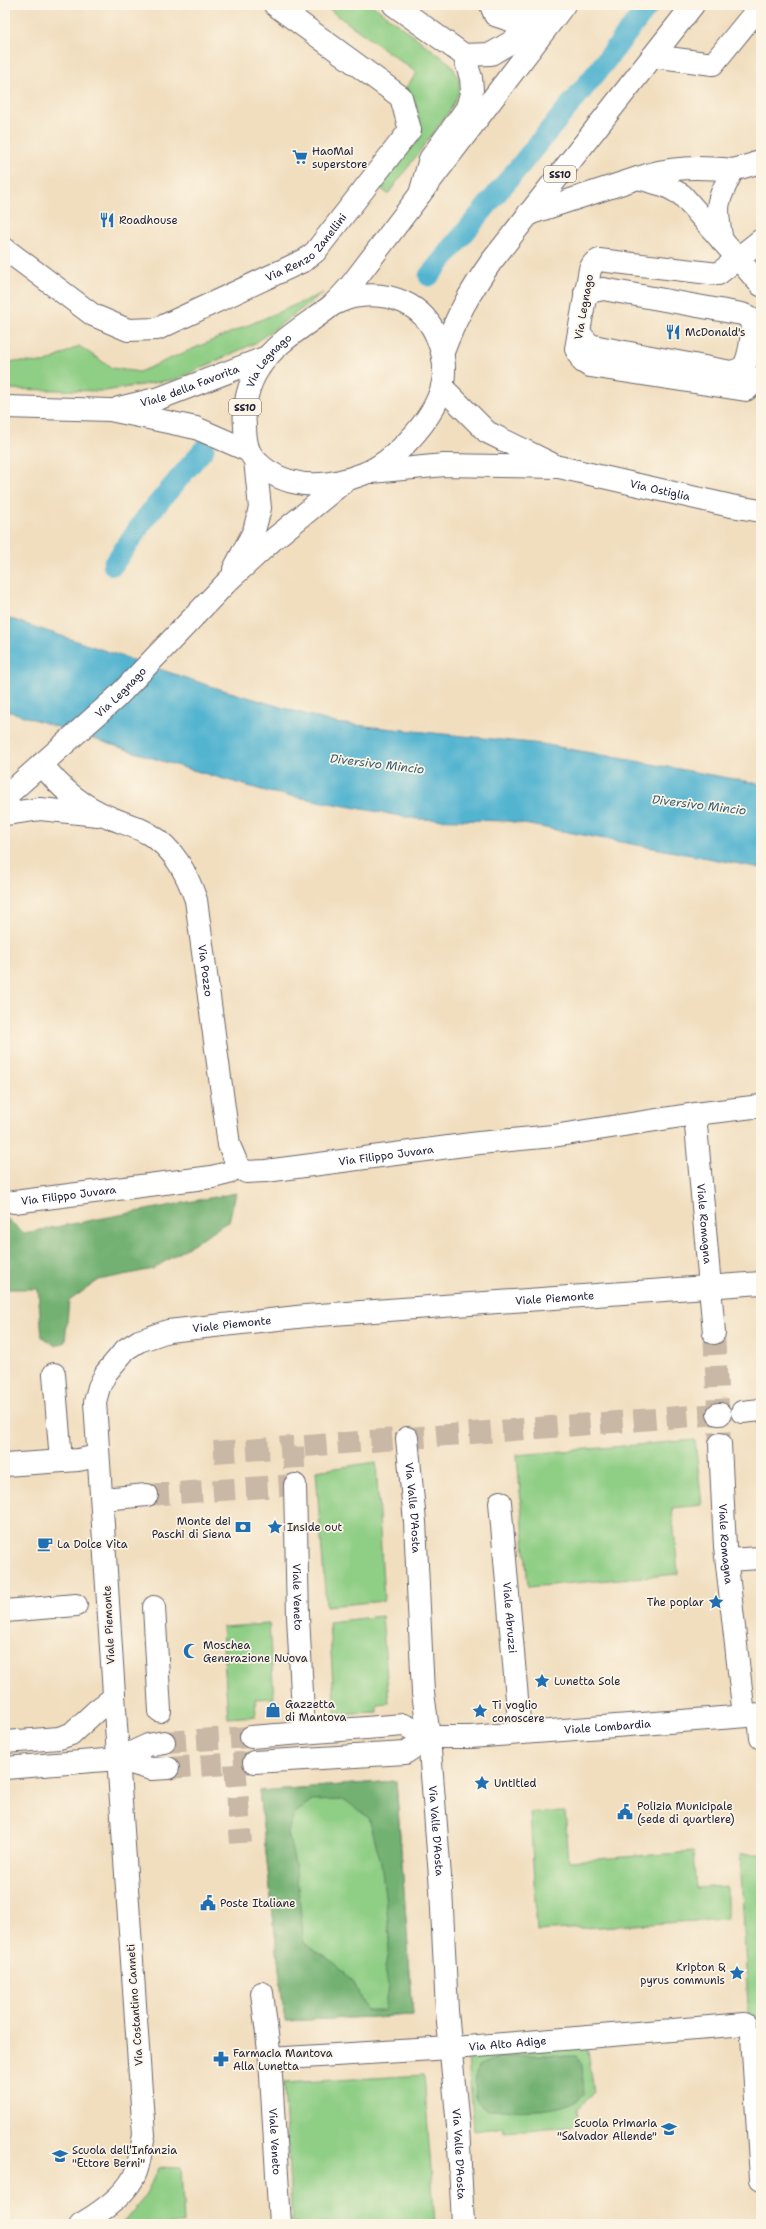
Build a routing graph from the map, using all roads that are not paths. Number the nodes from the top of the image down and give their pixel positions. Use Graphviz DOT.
graph roads {
  1 [pos="275,5"];
  2 [pos="394,5"];
  3 [pos="491,5"];
  4 [pos="542,5"];
  5 [pos="564,5"];
  6 [pos="692,5"];
  7 [pos="761,5"];
  8 [pos="515,12"];
  9 [pos="464,55"];
  10 [pos="653,56"];
  11 [pos="761,160"];
  12 [pos="733,170"];
  13 [pos="638,178"];
  14 [pos="420,196"];
  15 [pos="528,214"];
  16 [pos="761,240"];
  17 [pos="722,242"];
  18 [pos="5,249"];
  19 [pos="738,260"];
  20 [pos="761,285"];
  21 [pos="585,293"];
  22 [pos="332,305"];
  23 [pos="579,333"];
  24 [pos="443,352"];
  25 [pos="267,358"];
  26 [pos="761,377"];
  27 [pos="442,387"];
  28 [pos="5,407"];
  29 [pos="110,410"];
  30 [pos="252,455"];
  31 [pos="558,467"];
  32 [pos="369,472"];
  33 [pos="346,481"];
  34 [pos="761,511"];
  35 [pos="228,581"];
  36 [pos="42,764"];
  37 [pos="5,796"];
  38 [pos="5,814"];
  39 [pos="107,817"];
  40 [pos="761,1106"];
  41 [pos="695,1114"];
  42 [pos="238,1166"];
  43 [pos="14,1202"];
  44 [pos="761,1284"];
  45 [pos="711,1286"];
  46 [pos="714,1333"];
  47 [pos="54,1374"];
  48 [pos="407,1438"];
  49 [pos="720,1444"];
  50 [pos="98,1456"];
  51 [pos="62,1461"];
  52 [pos="5,1465"];
  53 [pos="295,1485"];
  54 [pos="147,1495"];
  55 [pos="103,1499"];
  56 [pos="500,1502"];
  57 [pos="761,1558"];
  58 [pos="727,1560"];
  59 [pos="76,1605"];
  60 [pos="154,1607"];
  61 [pos="5,1610"];
  62 [pos="113,1698"];
  63 [pos="160,1710"];
  64 [pos="755,1716"];
  65 [pos="304,1732"];
  66 [pos="520,1733"];
  67 [pos="251,1737"];
  68 [pos="429,1737"];
  69 [pos="761,1738"];
  70 [pos="5,1742"];
  71 [pos="164,1742"];
  72 [pos="761,1746"];
  73 [pos="761,1753"];
  74 [pos="118,1759"];
  75 [pos="254,1762"];
  76 [pos="5,1768"];
  77 [pos="168,1768"];
  78 [pos="262,1993"];
  79 [pos="451,2047"];
  80 [pos="270,2059"];
  81 [pos="761,2179"];
  82 [pos="81,2224"];
  83 [pos="280,2224"];
  84 [pos="463,2224"];
  1 -- 18 [label="street, Via Renzo Zanellini"];
  2 -- 9 [label="street"];
  3 -- 8 [label="street"];
  4 -- 9 [label="street"];
  5 -- 14 [label="street, Via Legnago / SS10"];
  6 -- 10 [label="street, Via Legnago / SS10"];
  7 -- 10 [label="street"];
  9 -- 14 [label="street"];
  10 -- 15 [label="street, Via Legnago / SS10"];
  11 -- 12 [label="street"];
  12 -- 13 [label="street"];
  12 -- 17 [label="street"];
  13 -- 15 [label="street"];
  13 -- 17 [label="street"];
  14 -- 22 [label="street, Via Legnago / SS10"];
  15 -- 24 [label="street, Via Legnago / SS10"];
  16 -- 19 [label="street"];
  17 -- 19 [label="street"];
  19 -- 20 [label="street"];
  19 -- 21 [label="street, Via Legnago"];
  21 -- 23 [label="street, Via Legnago"];
  21 -- 23 [label="street"];
  22 -- 24 [label="street, Via Legnago / SS10"];
  22 -- 25 [label="street, Via Legnago / SS10"];
  23 -- 26 [label="street, Via Legnago"];
  24 -- 27 [label="street, Via Legnago / SS10"];
  25 -- 29 [label="street, Viale della Favorita"];
  25 -- 30 [label="street, Via Legnago / SS10"];
  27 -- 31 [label="street, Via Ostiglia"];
  27 -- 32 [label="street, Via Legnago / SS10"];
  28 -- 29 [label="street, Viale della Favorita"];
  29 -- 30 [label="street, Viale della Favorita"];
  30 -- 33 [label="street, Via Legnago / SS10"];
  30 -- 35 [label="street, Via Legnago"];
  31 -- 32 [label="street, Via Ostiglia"];
  31 -- 34 [label="street, Via Ostiglia"];
  32 -- 33 [label="street, Via Legnago / SS10"];
  33 -- 35 [label="street, Via Legnago"];
  35 -- 36 [label="street, Via Legnago"];
  36 -- 37 [label="street, Via Legnago"];
  36 -- 39 [label="street, Via Pozzo"];
  38 -- 39 [label="street, Via Pozzo"];
  39 -- 42 [label="street, Via Pozzo"];
  40 -- 41 [label="street, Via Filippo Juvara"];
  41 -- 42 [label="street, Via Filippo Juvara"];
  41 -- 45 [label="street, Viale Romagna"];
  42 -- 43 [label="street, Via Filippo Juvara"];
  44 -- 45 [label="street, Viale Piemonte"];
  45 -- 46 [label="street, Viale Romagna"];
  45 -- 50 [label="street, Viale Piemonte"];
  47 -- 51 [label="street"];
  48 -- 68 [label="street, Via Valle D'Aosta"];
  49 -- 58 [label="street, Viale Romagna"];
  50 -- 51 [label="street"];
  50 -- 55 [label="street, Viale Piemonte"];
  51 -- 52 [label="street"];
  53 -- 65 [label="street, Viale Veneto"];
  54 -- 55 [label="street"];
  55 -- 62 [label="street, Viale Piemonte"];
  56 -- 66 [label="street, Viale Abruzzi"];
  57 -- 58 [label="street"];
  58 -- 64 [label="street, Viale Romagna"];
  59 -- 61 [label="street"];
  60 -- 63 [label="street"];
  62 -- 70 [label="street"];
  62 -- 74 [label="street, Viale Piemonte"];
  64 -- 66 [label="street, Viale Lombardia"];
  64 -- 69 [label="street, Viale Romagna"];
  65 -- 67 [label="street, Viale Lombardia"];
  65 -- 68 [label="street, Viale Lombardia"];
  66 -- 68 [label="street, Viale Lombardia"];
  68 -- 75 [label="street"];
  68 -- 79 [label="street, Via Valle D'Aosta"];
  71 -- 74 [label="street"];
  72 -- 73 [label="street"];
  74 -- 76 [label="street"];
  74 -- 77 [label="street"];
  74 -- 82 [label="street, Via Costantino Canneti"];
  78 -- 80 [label="street, Viale Veneto"];
  79 -- 80 [label="street, Via Alto Adige"];
  79 -- 81 [label="street, Via Alto Adige"];
  79 -- 84 [label="street, Via Valle D'Aosta"];
  80 -- 83 [label="street, Viale Veneto"];
}
